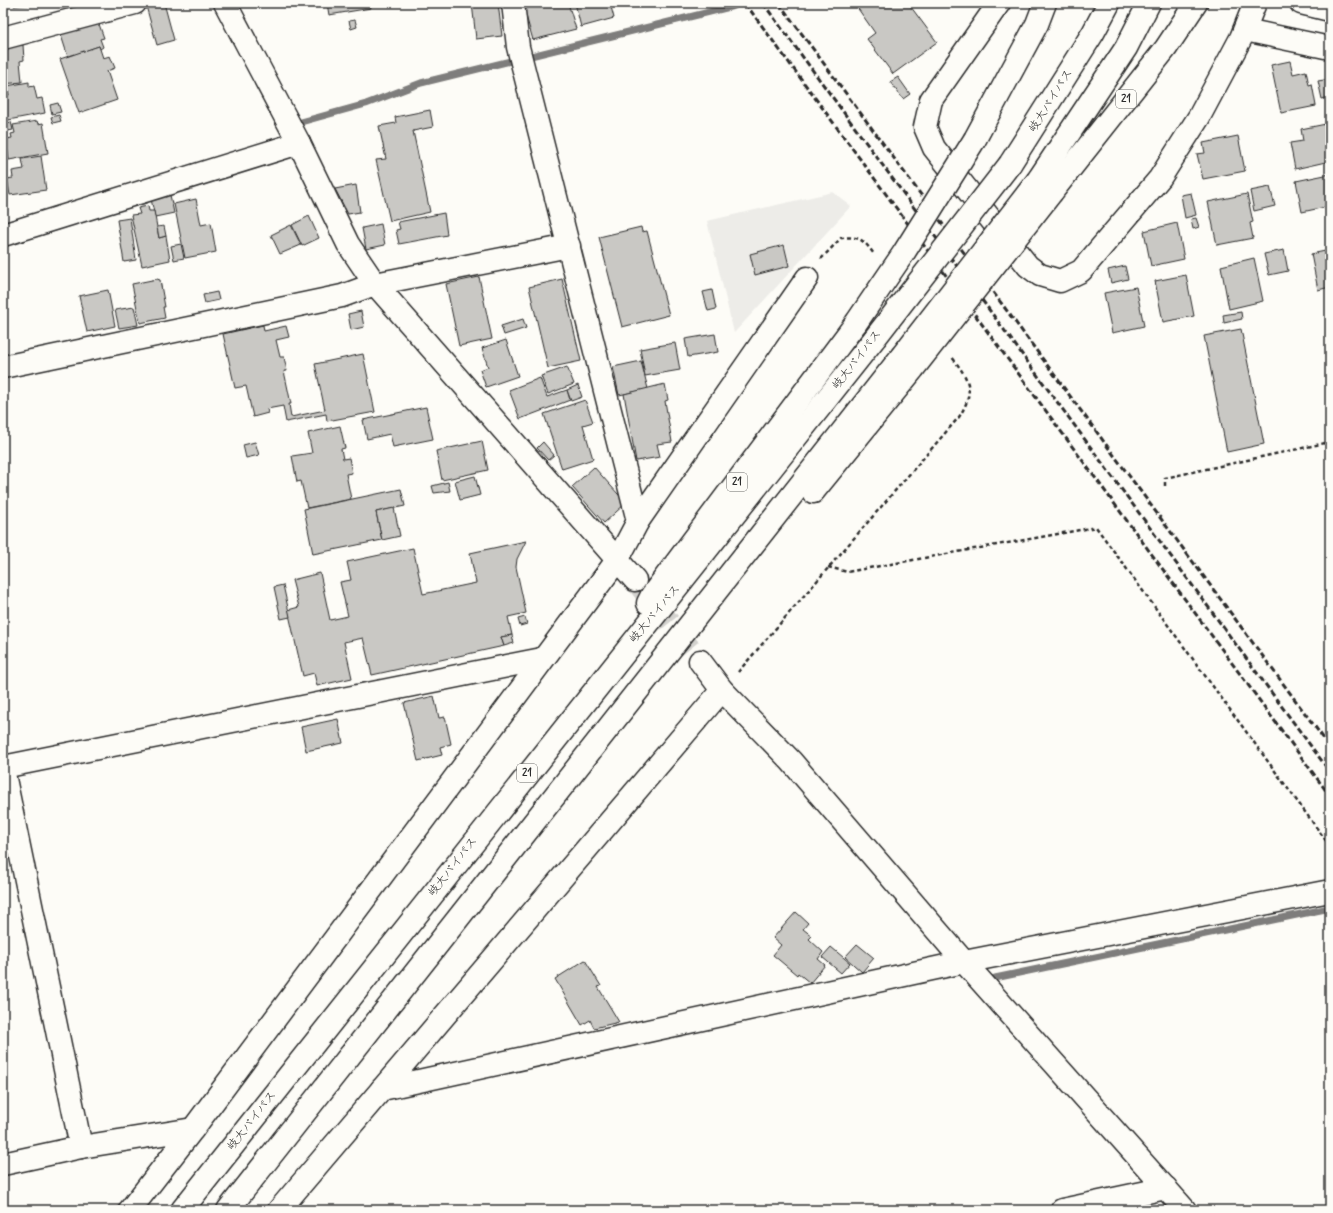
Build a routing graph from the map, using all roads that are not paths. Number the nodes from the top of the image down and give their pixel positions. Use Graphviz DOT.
graph roads {
  1 [pos="135,3"];
  2 [pos="225,3"];
  3 [pos="513,3"];
  4 [pos="999,3"];
  5 [pos="1045,3"];
  6 [pos="1109,3"];
  7 [pos="1149,3"];
  8 [pos="1196,3"];
  9 [pos="1255,3"];
  10 [pos="1301,3"];
  11 [pos="1330,10"];
  12 [pos="1245,30"];
  13 [pos="3,38"];
  14 [pos="1330,48"];
  15 [pos="299,143"];
  16 [pos="1045,186"];
  17 [pos="3,235"];
  18 [pos="568,246"];
  19 [pos="807,278"];
  20 [pos="375,284"];
  21 [pos="3,367"];
  22 [pos="638,521"];
  23 [pos="618,559"];
  24 [pos="635,580"];
  25 [pos="627,648"];
  26 [pos="542,659"];
  27 [pos="700,661"];
  28 [pos="722,690"];
  29 [pos="3,768"];
  30 [pos="1330,891"];
  31 [pos="964,962"];
  32 [pos="382,1089"];
  33 [pos="192,1129"];
  34 [pos="81,1147"];
  35 [pos="3,1164"];
  36 [pos="1166,1188"];
  37 [pos="130,1210"];
  38 [pos="182,1210"];
  39 [pos="228,1210"];
  40 [pos="280,1210"];
  41 [pos="1062,1210"];
  42 [pos="1185,1210"];
  1 -- 13 [label="main road"];
  2 -- 15 [label="main road"];
  3 -- 18 [label="main road"];
  4 -- 12 [label="main road"];
  5 -- 25 [label="main road, 21, bridge"];
  6 -- 25 [label="main road, 岐大バイパス / 21, bridge"];
  7 -- 16 [label="main road, 21"];
  8 -- 16 [label="main road, 21"];
  9 -- 12 [label="main road"];
  10 -- 11 [label="main road"];
  12 -- 14 [label="main road"];
  15 -- 17 [label="main road"];
  15 -- 20 [label="main road"];
  16 -- 39 [label="main road, 21, bridge"];
  18 -- 20 [label="main road"];
  18 -- 22 [label="main road"];
  19 -- 22 [label="main road"];
  20 -- 21 [label="main road"];
  20 -- 23 [label="main road"];
  22 -- 23 [label="main road"];
  23 -- 24 [label="main road"];
  23 -- 26 [label="main road"];
  25 -- 38 [label="main road, 岐大バイパス / 21"];
  26 -- 29 [label="main road"];
  26 -- 33 [label="main road"];
  27 -- 28 [label="main road"];
  28 -- 31 [label="main road"];
  28 -- 32 [label="main road"];
  29 -- 34 [label="main road"];
  30 -- 31 [label="main road"];
  31 -- 32 [label="main road"];
  31 -- 36 [label="main road"];
  32 -- 40 [label="main road"];
  33 -- 34 [label="main road"];
  33 -- 37 [label="main road"];
  34 -- 35 [label="main road"];
  36 -- 41 [label="main road"];
  36 -- 42 [label="main road"];
}
